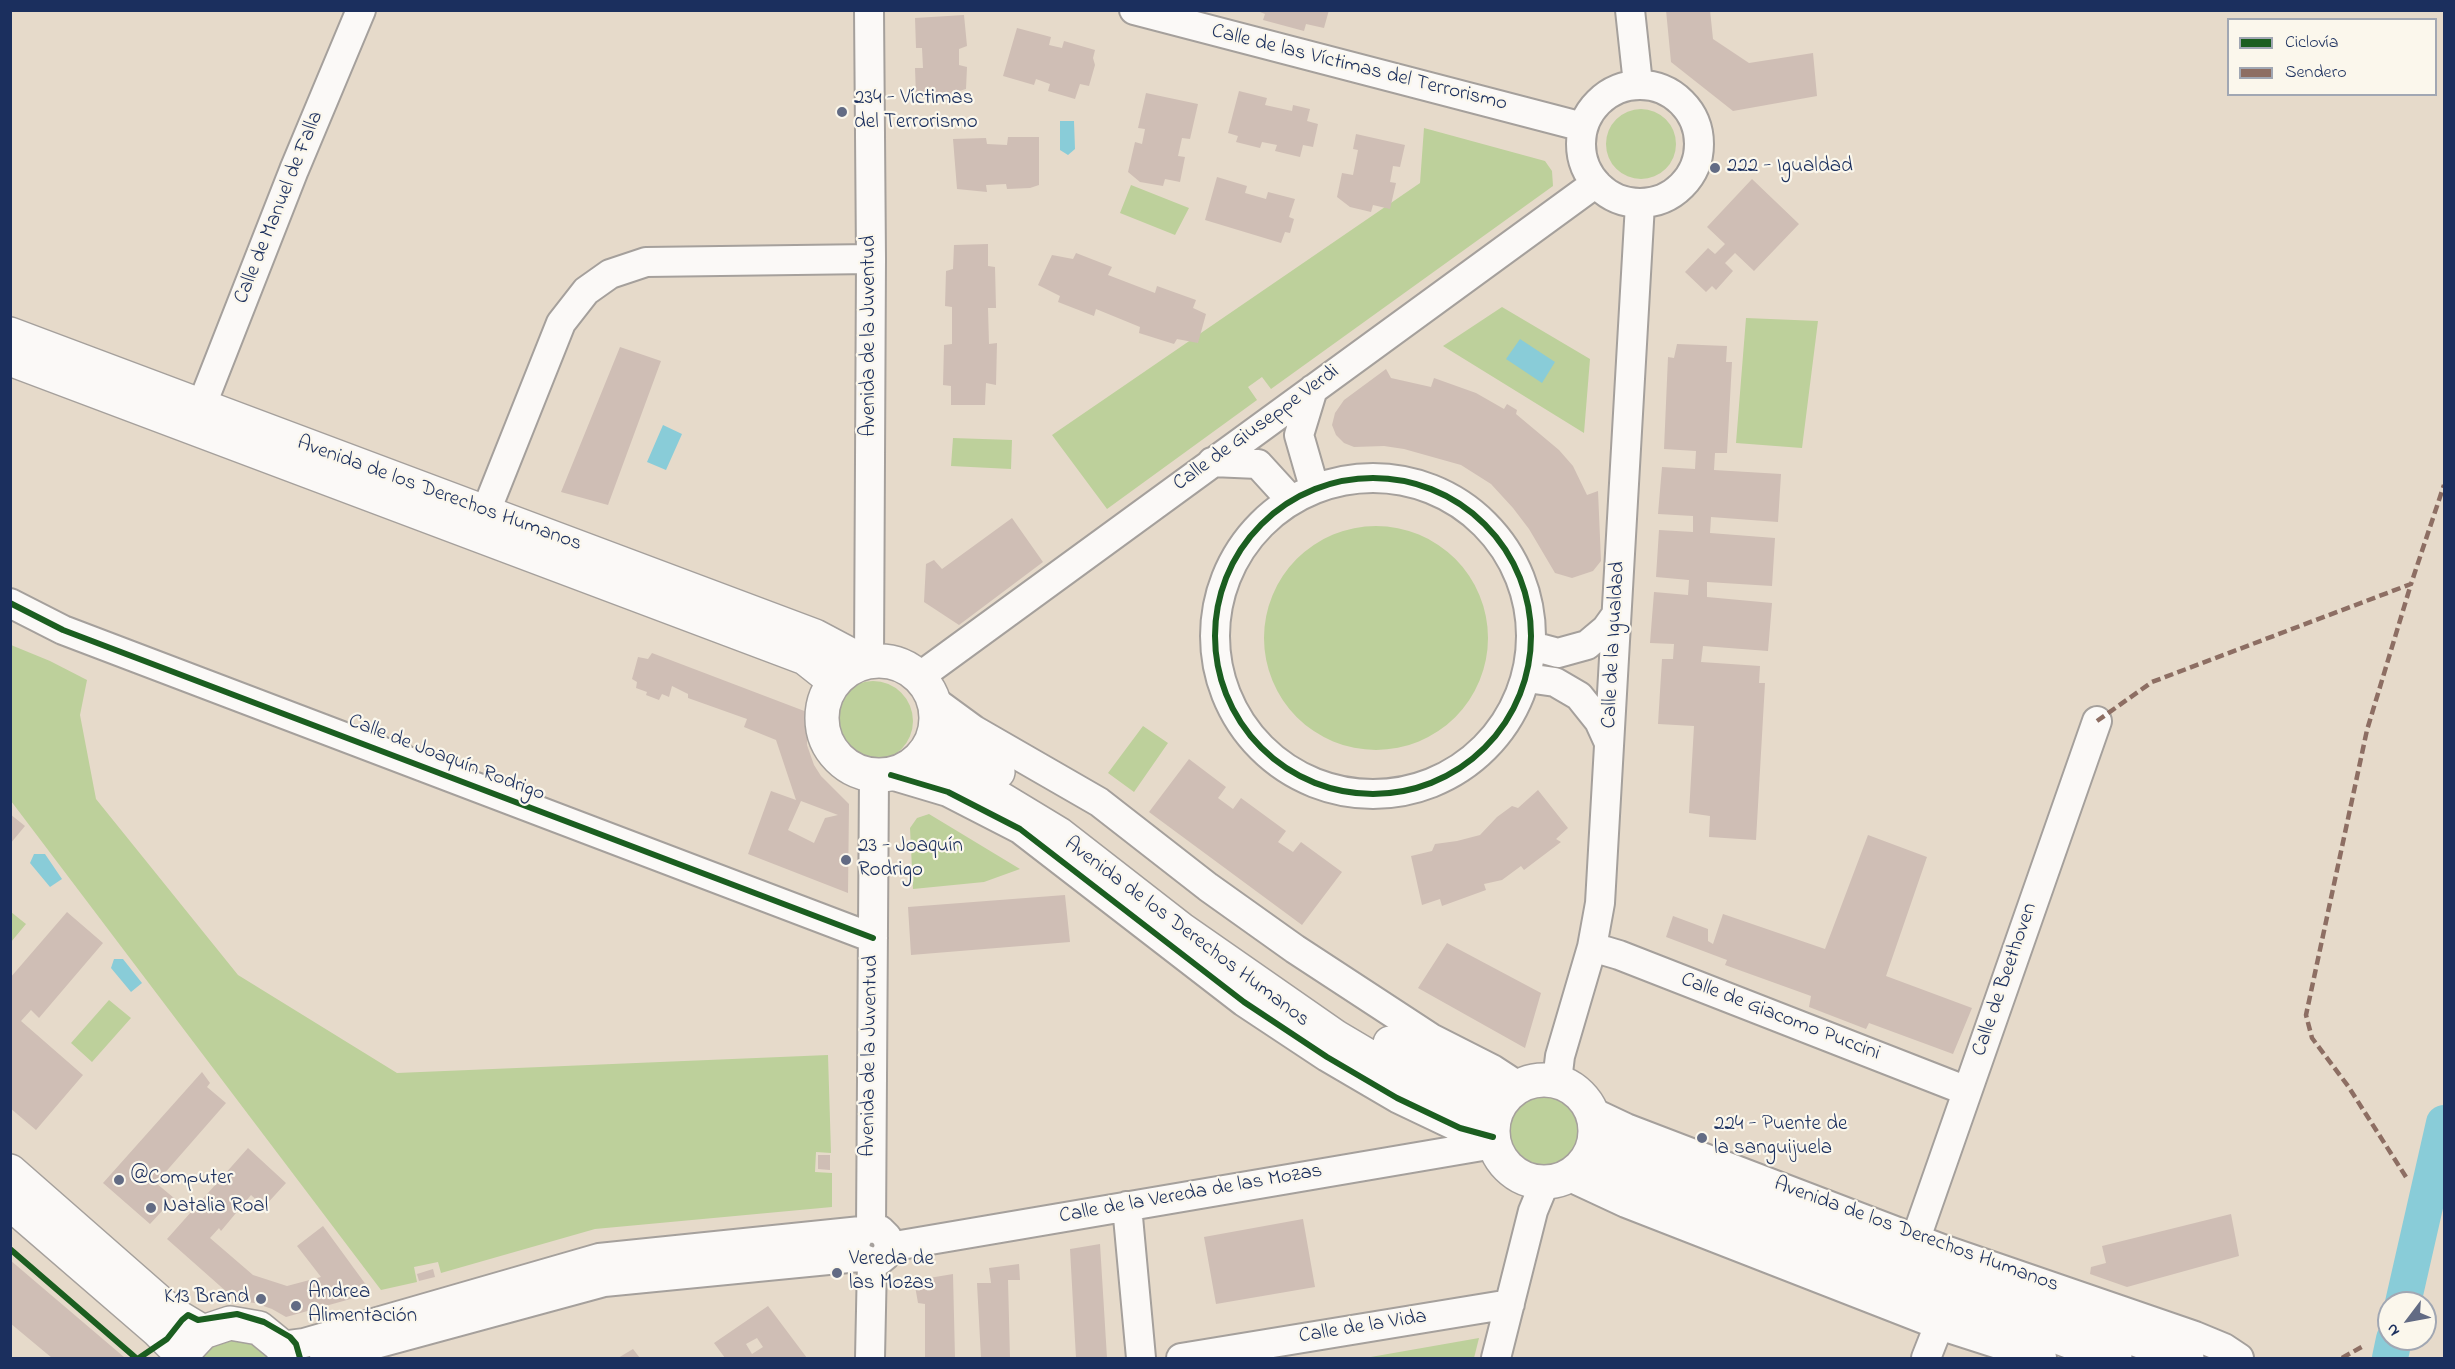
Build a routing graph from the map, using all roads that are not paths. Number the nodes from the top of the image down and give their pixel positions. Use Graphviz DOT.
graph roads {
  1 [pos="361,10"];
  2 [pos="869,10"];
  3 [pos="1134,10"];
  4 [pos="1630,10"];
  5 [pos="1638,84"];
  6 [pos="1583,127"];
  7 [pos="1596,183"];
  8 [pos="1640,204"];
  9 [pos="871,259"];
  10 [pos="10,334"];
  11 [pos="10,359"];
  12 [pos="1313,388"];
  13 [pos="201,407"];
  14 [pos="1212,462"];
  15 [pos="1302,494"];
  16 [pos="486,511"];
  17 [pos="10,603"];
  18 [pos="1616,615"];
  19 [pos="1532,646"];
  20 [pos="866,661"];
  21 [pos="1527,678"];
  22 [pos="834,681"];
  23 [pos="930,701"];
  24 [pos="2097,721"];
  25 [pos="1609,744"];
  26 [pos="921,758"];
  27 [pos="882,775"];
  28 [pos="873,938"];
  29 [pos="1592,947"];
  30 [pos="1557,1081"];
  31 [pos="1512,1091"];
  32 [pos="1967,1091"];
  33 [pos="1493,1137"];
  34 [pos="1576,1156"];
  35 [pos="10,1171"];
  36 [pos="10,1203"];
  37 [pos="1127,1206"];
  38 [pos="1916,1238"];
  39 [pos="870,1245"];
  40 [pos="1510,1304"];
  41 [pos="1939,1325"];
  42 [pos="189,1349"];
  43 [pos="283,1352"];
  44 [pos="324,1359"];
  45 [pos="870,1359"];
  46 [pos="1141,1359"];
  47 [pos="1181,1359"];
  48 [pos="1496,1359"];
  49 [pos="1926,1359"];
  50 [pos="2042,1359"];
  51 [pos="2115,1359"];
  52 [pos="2187,1359"];
  53 [pos="2239,1359"];
  1 -- 13 [label="street, Calle de Manuel de Falla"];
  2 -- 9 [label="street, Avenida de la Juventud"];
  3 -- 6 [label="street, Calle de las Víctimas del Terrorismo"];
  4 -- 5 [label="street"];
  5 -- 6 [label="street"];
  5 -- 8 [label="street"];
  6 -- 7 [label="street"];
  7 -- 8 [label="street"];
  7 -- 12 [label="street, Calle de Giuseppe Verdi"];
  8 -- 18 [label="street, Calle de la Igualdad"];
  9 -- 16 [label="street"];
  9 -- 20 [label="street, Avenida de la Juventud"];
  10 -- 13 [label="main road, Avenida de los Derechos Humanos"];
  11 -- 22 [label="main road, Avenida de los Derechos Humanos"];
  12 -- 14 [label="street, Calle de Giuseppe Verdi"];
  12 -- 15 [label="street"];
  13 -- 16 [label="main road, Avenida de los Derechos Humanos"];
  14 -- 15 [label="street"];
  14 -- 23 [label="street, Calle de Giuseppe Verdi"];
  15 -- 19 [label="street"];
  15 -- 21 [label="street"];
  16 -- 20 [label="main road, Avenida de los Derechos Humanos"];
  17 -- 28 [label="street, Calle de Joaquín Rodrigo"];
  18 -- 19 [label="street"];
  18 -- 25 [label="street, Calle de la Igualdad"];
  19 -- 21 [label="street"];
  20 -- 22 [label="main road"];
  20 -- 23 [label="main road"];
  21 -- 25 [label="street"];
  22 -- 27 [label="main road"];
  23 -- 26 [label="main road"];
  23 -- 31 [label="main road, Avenida de los Derechos Humanos"];
  24 -- 32 [label="street, Calle de Beethoven"];
  25 -- 29 [label="street, Calle de la Igualdad"];
  26 -- 27 [label="main road"];
  26 -- 33 [label="main road, Avenida de los Derechos Humanos"];
  27 -- 28 [label="street, Avenida de la Juventud"];
  27 -- 33 [label="street, Avenida de los Derechos Humanos"];
  28 -- 39 [label="street, Avenida de la Juventud"];
  29 -- 30 [label="street, Calle de la Igualdad"];
  29 -- 32 [label="street, Calle de Giacomo Puccini"];
  30 -- 31 [label="main road"];
  30 -- 34 [label="main road"];
  31 -- 33 [label="main road"];
  32 -- 38 [label="street, Calle de Beethoven"];
  33 -- 34 [label="main road"];
  33 -- 37 [label="street, Calle de la Vereda de las Mozas"];
  34 -- 38 [label="street, Avenida de los Derechos Humanos"];
  34 -- 40 [label="street"];
  34 -- 41 [label="street"];
  34 -- 51 [label="main road"];
  34 -- 52 [label="main road, Avenida de los Derechos Humanos"];
  35 -- 42 [label="main road"];
  36 -- 42 [label="main road"];
  37 -- 39 [label="street, Calle de la Vereda de las Mozas"];
  37 -- 46 [label="street"];
  38 -- 53 [label="street, Avenida de los Derechos Humanos"];
  39 -- 43 [label="street, Calle de la Vereda de las Mozas"];
  39 -- 44 [label="street, Calle de la Vereda de las Mozas"];
  39 -- 45 [label="street, Avenida de la Juventud"];
  40 -- 47 [label="street, Calle de la Vida"];
  40 -- 48 [label="street"];
  41 -- 49 [label="street"];
  41 -- 50 [label="street"];
  42 -- 43 [label="main road"];
}
